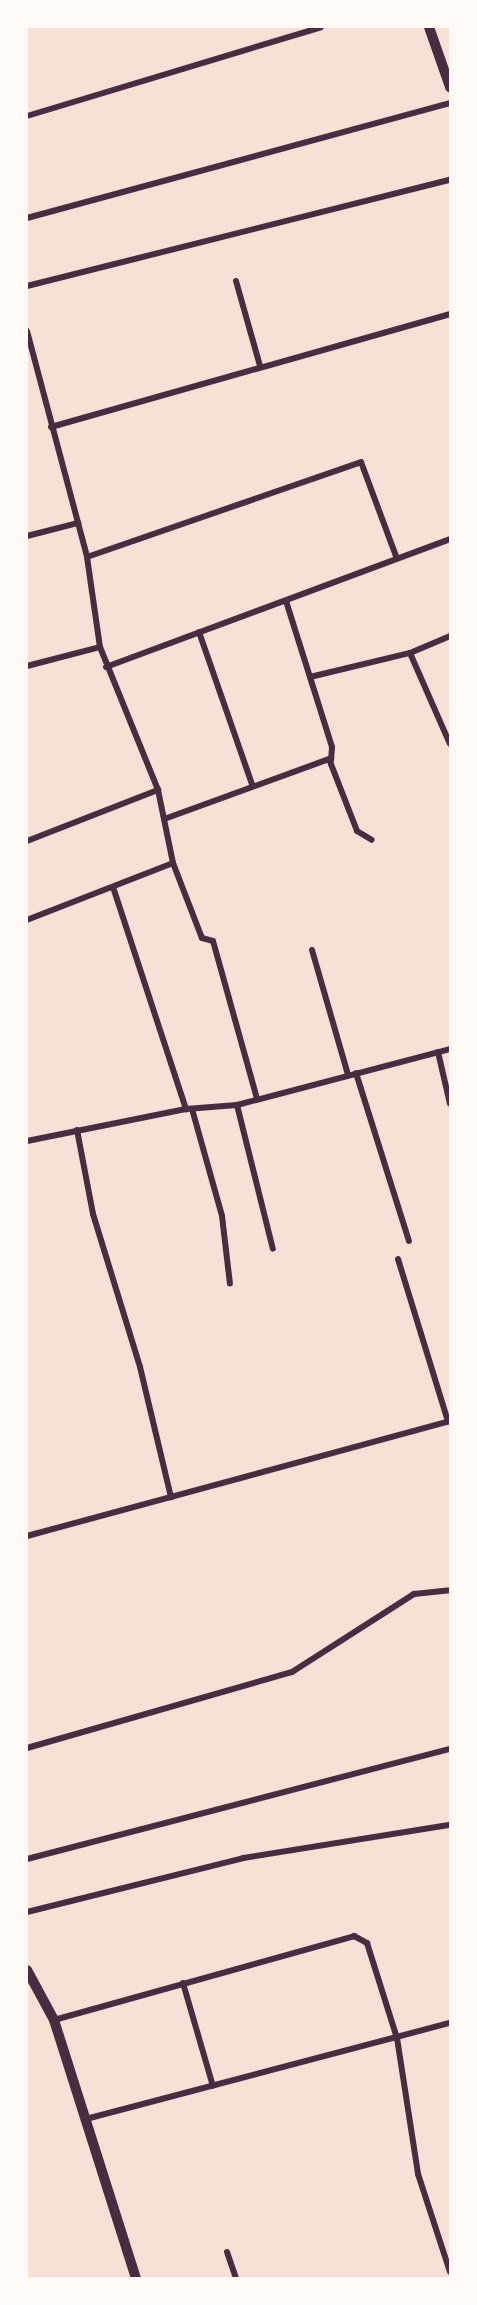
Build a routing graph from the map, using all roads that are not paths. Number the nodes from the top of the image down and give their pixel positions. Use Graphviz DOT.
graph roads {
  1 [pos="321,27"];
  2 [pos="429,27"];
  3 [pos="450,87"];
  4 [pos="450,103"];
  5 [pos="27,116"];
  6 [pos="450,180"];
  7 [pos="27,218"];
  8 [pos="236,280"];
  9 [pos="27,286"];
  10 [pos="450,314"];
  11 [pos="27,331"];
  12 [pos="260,366"];
  13 [pos="51,427"];
  14 [pos="78,523"];
  15 [pos="27,536"];
  16 [pos="450,539"];
  17 [pos="87,557"];
  18 [pos="397,559"];
  19 [pos="286,601"];
  20 [pos="199,632"];
  21 [pos="450,636"];
  22 [pos="100,647"];
  23 [pos="410,653"];
  24 [pos="27,666"];
  25 [pos="106,667"];
  26 [pos="310,677"];
  27 [pos="450,744"];
  28 [pos="331,760"];
  29 [pos="252,784"];
  30 [pos="158,790"];
  31 [pos="167,818"];
  32 [pos="372,840"];
  33 [pos="27,841"];
  34 [pos="173,863"];
  35 [pos="114,890"];
  36 [pos="27,920"];
  37 [pos="312,950"];
  38 [pos="450,1049"];
  39 [pos="438,1052"];
  40 [pos="356,1073"];
  41 [pos="348,1075"];
  42 [pos="257,1099"];
  43 [pos="450,1104"];
  44 [pos="237,1105"];
  45 [pos="189,1109"];
  46 [pos="77,1130"];
  47 [pos="27,1141"];
  48 [pos="409,1241"];
  49 [pos="273,1249"];
  50 [pos="398,1258"];
  51 [pos="230,1284"];
  52 [pos="449,1421"];
  53 [pos="171,1497"];
  54 [pos="27,1536"];
  55 [pos="450,1590"];
  56 [pos="27,1748"];
  57 [pos="450,1749"];
  58 [pos="450,1825"];
  59 [pos="27,1859"];
  60 [pos="27,1912"];
  61 [pos="27,1970"];
  62 [pos="183,1983"];
  63 [pos="54,2020"];
  64 [pos="450,2023"];
  65 [pos="398,2038"];
  66 [pos="213,2086"];
  67 [pos="86,2119"];
  68 [pos="227,2252"];
  69 [pos="450,2272"];
  70 [pos="136,2278"];
  71 [pos="236,2278"];
  1 -- 5 [label="street"];
  2 -- 3 [label="street"];
  4 -- 7 [label="street"];
  6 -- 9 [label="street"];
  8 -- 12 [label="street"];
  10 -- 12 [label="street"];
  11 -- 13 [label="street"];
  12 -- 13 [label="street"];
  13 -- 14 [label="street"];
  14 -- 15 [label="street"];
  14 -- 17 [label="street"];
  16 -- 18 [label="street"];
  17 -- 18 [label="street"];
  17 -- 22 [label="street"];
  18 -- 19 [label="street"];
  19 -- 20 [label="street"];
  19 -- 26 [label="street"];
  20 -- 25 [label="street"];
  20 -- 29 [label="street"];
  21 -- 23 [label="street"];
  22 -- 24 [label="street"];
  22 -- 25 [label="street"];
  23 -- 26 [label="street"];
  23 -- 27 [label="street"];
  25 -- 30 [label="street"];
  26 -- 28 [label="street"];
  28 -- 29 [label="street"];
  28 -- 32 [label="street"];
  29 -- 31 [label="street"];
  30 -- 31 [label="street"];
  30 -- 33 [label="street"];
  31 -- 34 [label="street"];
  34 -- 35 [label="street"];
  34 -- 42 [label="street"];
  35 -- 36 [label="street"];
  35 -- 45 [label="street"];
  37 -- 41 [label="street"];
  38 -- 39 [label="street"];
  39 -- 40 [label="street"];
  39 -- 43 [label="street"];
  40 -- 41 [label="street"];
  40 -- 48 [label="street"];
  41 -- 42 [label="street"];
  42 -- 44 [label="street"];
  44 -- 45 [label="street"];
  44 -- 49 [label="street"];
  45 -- 46 [label="street"];
  45 -- 51 [label="street"];
  46 -- 47 [label="street"];
  46 -- 53 [label="street"];
  50 -- 52 [label="street"];
  52 -- 53 [label="street"];
  53 -- 54 [label="street"];
  55 -- 56 [label="street"];
  57 -- 59 [label="street"];
  58 -- 60 [label="street"];
  61 -- 63 [label="street"];
  62 -- 63 [label="street"];
  62 -- 65 [label="street"];
  62 -- 66 [label="street"];
  63 -- 67 [label="street"];
  64 -- 65 [label="street"];
  65 -- 66 [label="street"];
  65 -- 69 [label="street"];
  66 -- 67 [label="street"];
  67 -- 70 [label="street"];
  68 -- 71 [label="street"];
}
